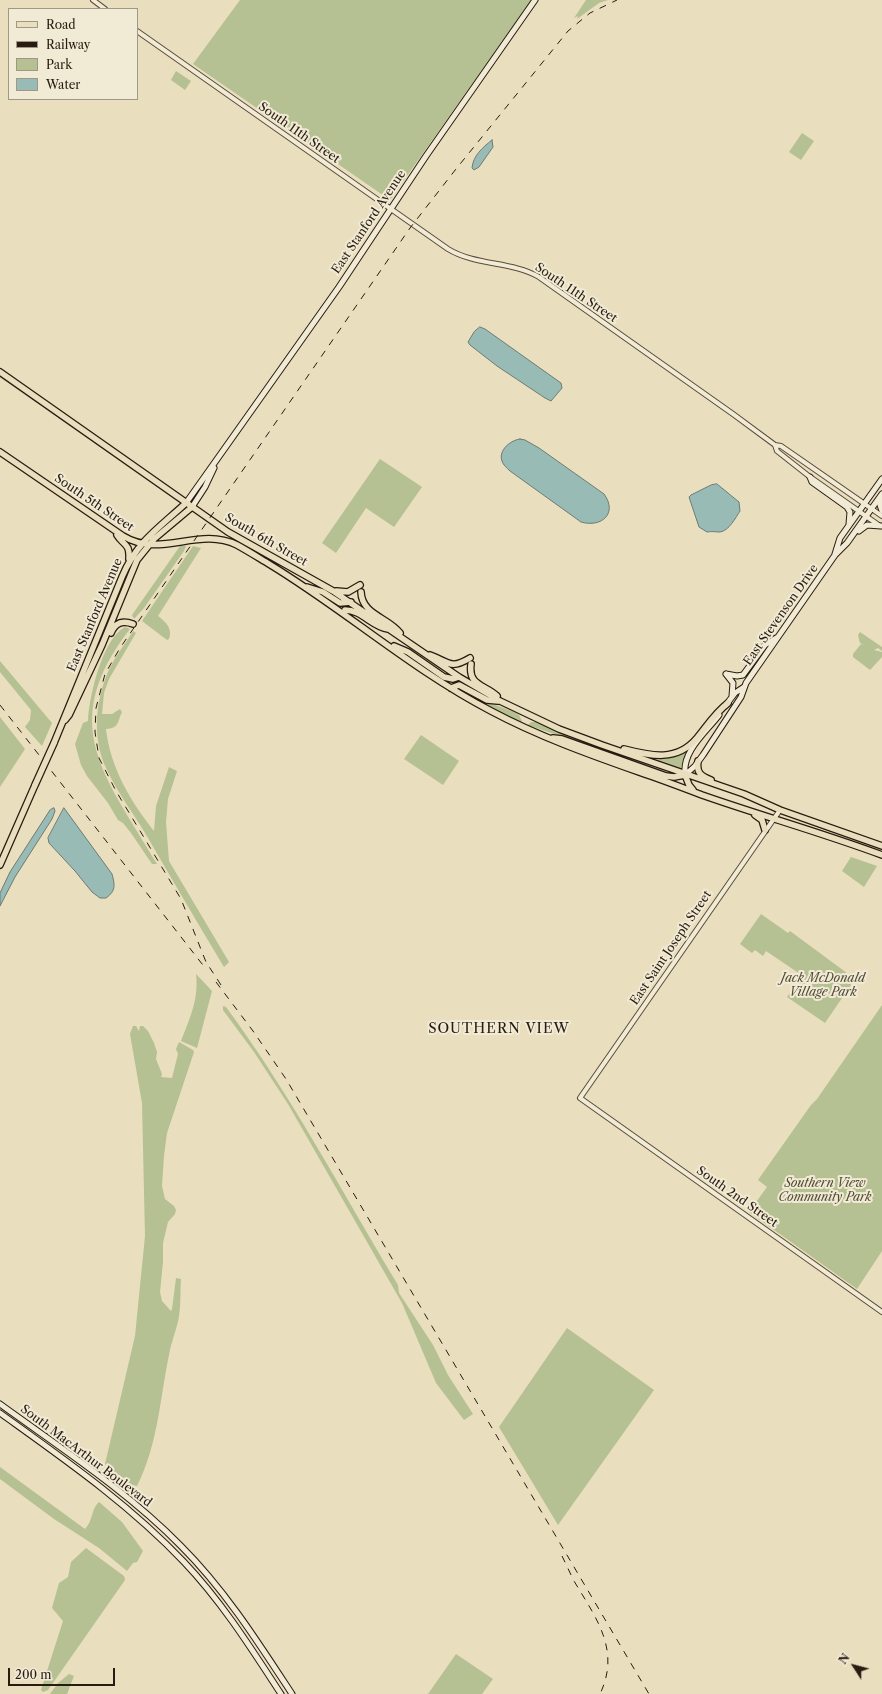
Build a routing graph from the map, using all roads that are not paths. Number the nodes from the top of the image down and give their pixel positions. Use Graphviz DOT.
graph roads {
  1 [pos="92,0"];
  2 [pos="535,0"];
  3 [pos="104,8"];
  4 [pos="138,32"];
  5 [pos="391,209"];
  6 [pos="0,372"];
  7 [pos="776,445"];
  8 [pos="0,452"];
  9 [pos="221,455"];
  10 [pos="810,476"];
  11 [pos="882,479"];
  12 [pos="882,494"];
  13 [pos="186,503"];
  14 [pos="864,504"];
  15 [pos="192,507"];
  16 [pos="871,509"];
  17 [pos="859,511"];
  18 [pos="882,511"];
  19 [pos="866,516"];
  20 [pos="882,516"];
  21 [pos="850,524"];
  22 [pos="882,527"];
  23 [pos="115,531"];
  24 [pos="140,544"];
  25 [pos="148,546"];
  26 [pos="840,551"];
  27 [pos="252,554"];
  28 [pos="835,555"];
  29 [pos="129,560"];
  30 [pos="360,585"];
  31 [pos="305,587"];
  32 [pos="333,591"];
  33 [pos="361,592"];
  34 [pos="351,602"];
  35 [pos="345,610"];
  36 [pos="133,624"];
  37 [pos="390,629"];
  38 [pos="778,637"];
  39 [pos="381,640"];
  40 [pos="406,640"];
  41 [pos="423,652"];
  42 [pos="96,658"];
  43 [pos="459,677"];
  44 [pos="744,687"];
  45 [pos="451,688"];
  46 [pos="729,701"];
  47 [pos="501,702"];
  48 [pos="64,720"];
  49 [pos="544,737"];
  50 [pos="602,745"];
  51 [pos="698,761"];
  52 [pos="685,774"];
  53 [pos="695,792"];
  54 [pos="716,799"];
  55 [pos="757,800"];
  56 [pos="780,810"];
  57 [pos="774,818"];
  58 [pos="765,830"];
  59 [pos="882,846"];
  60 [pos="882,855"];
  61 [pos="0,865"];
  62 [pos="580,1098"];
  63 [pos="882,1312"];
  64 [pos="0,1404"];
  65 [pos="0,1413"];
  66 [pos="281,1694"];
  67 [pos="292,1694"];
  1 -- 3 [label="street"];
  2 -- 5 [label="main road, East Stanford Avenue"];
  4 -- 5 [label="street, South 11th Street"];
  5 -- 7 [label="street, South 11th Street"];
  5 -- 9 [label="main road, East Stanford Avenue"];
  6 -- 13 [label="main road, South 6th Street"];
  7 -- 10 [label="street, South 11th Street"];
  7 -- 14 [label="street, South 11th Street"];
  8 -- 23 [label="main road, South 5th Street"];
  9 -- 13 [label="main road, East Stanford Avenue"];
  9 -- 15 [label="main road, East Stanford Avenue"];
  10 -- 17 [label="street, South 11th Street"];
  10 -- 21 [label="main road"];
  11 -- 14 [label="main road, East Stevenson Drive"];
  12 -- 16 [label="main road, East Stevenson Drive"];
  12 -- 18 [label="main road"];
  13 -- 15 [label="main road, South 6th Street"];
  13 -- 24 [label="main road, East Stanford Avenue"];
  14 -- 16 [label="street, South 11th Street"];
  14 -- 17 [label="main road, East Stevenson Drive"];
  15 -- 25 [label="main road, East Stanford Avenue"];
  15 -- 32 [label="main road, South 6th Street"];
  16 -- 19 [label="main road, East Stevenson Drive"];
  16 -- 20 [label="street, South 11th Street"];
  17 -- 19 [label="street, South 11th Street"];
  17 -- 21 [label="main road, East Stevenson Drive"];
  19 -- 22 [label="street, South 11th Street"];
  19 -- 26 [label="main road, East Stevenson Drive"];
  21 -- 28 [label="main road, East Stevenson Drive"];
  22 -- 26 [label="main road"];
  23 -- 24 [label="main road, South 5th Street"];
  23 -- 29 [label="main road"];
  24 -- 25 [label="main road, South 5th Street"];
  24 -- 29 [label="main road, East Stanford Avenue"];
  25 -- 27 [label="main road, South 5th Street"];
  25 -- 42 [label="main road, East Stanford Avenue"];
  26 -- 28 [label="main road, East Stevenson Drive"];
  27 -- 31 [label="main road, South 6th Street"];
  28 -- 38 [label="main road, East Stevenson Drive"];
  29 -- 48 [label="main road, East Stanford Avenue"];
  30 -- 32 [label="main road"];
  31 -- 34 [label="main road"];
  31 -- 39 [label="main road, South 6th Street"];
  32 -- 34 [label="main road, South 6th Street"];
  33 -- 40 [label="main road"];
  34 -- 37 [label="main road, South 6th Street"];
  35 -- 37 [label="main road"];
  36 -- 42 [label="main road"];
  37 -- 40 [label="main road, South 6th Street"];
  38 -- 44 [label="main road, East Stevenson Drive"];
  38 -- 46 [label="main road"];
  39 -- 43 [label="main road"];
  39 -- 45 [label="main road, South 6th Street"];
  40 -- 41 [label="main road, South 6th Street"];
  41 -- 43 [label="main road, South 6th Street"];
  41 -- 47 [label="main road"];
  42 -- 48 [label="main road, East Stanford Avenue"];
  43 -- 47 [label="main road, South 6th Street"];
  44 -- 46 [label="main road, East Stevenson Drive"];
  44 -- 51 [label="main road, East Stevenson Drive"];
  45 -- 47 [label="main road"];
  45 -- 49 [label="main road, South 6th Street"];
  46 -- 50 [label="main road"];
  46 -- 52 [label="main road, East Stevenson Drive"];
  47 -- 50 [label="main road, South 6th Street"];
  48 -- 61 [label="main road, East Stanford Avenue, bridge"];
  49 -- 52 [label="main road"];
  49 -- 53 [label="main road"];
  50 -- 52 [label="main road"];
  51 -- 52 [label="main road, East Stevenson Drive"];
  51 -- 55 [label="main road"];
  52 -- 53 [label="main road"];
  52 -- 55 [label="main road"];
  53 -- 54 [label="main road"];
  54 -- 57 [label="main road"];
  54 -- 58 [label="main road"];
  55 -- 56 [label="main road"];
  56 -- 57 [label="street, East Saint Joseph Street"];
  56 -- 59 [label="main road"];
  57 -- 58 [label="street, East Saint Joseph Street"];
  57 -- 60 [label="main road"];
  58 -- 62 [label="street, East Saint Joseph Street"];
  62 -- 63 [label="street, South 2nd Street"];
  64 -- 67 [label="main road, South MacArthur Boulevard"];
  65 -- 66 [label="main road, South MacArthur Boulevard"];
}
